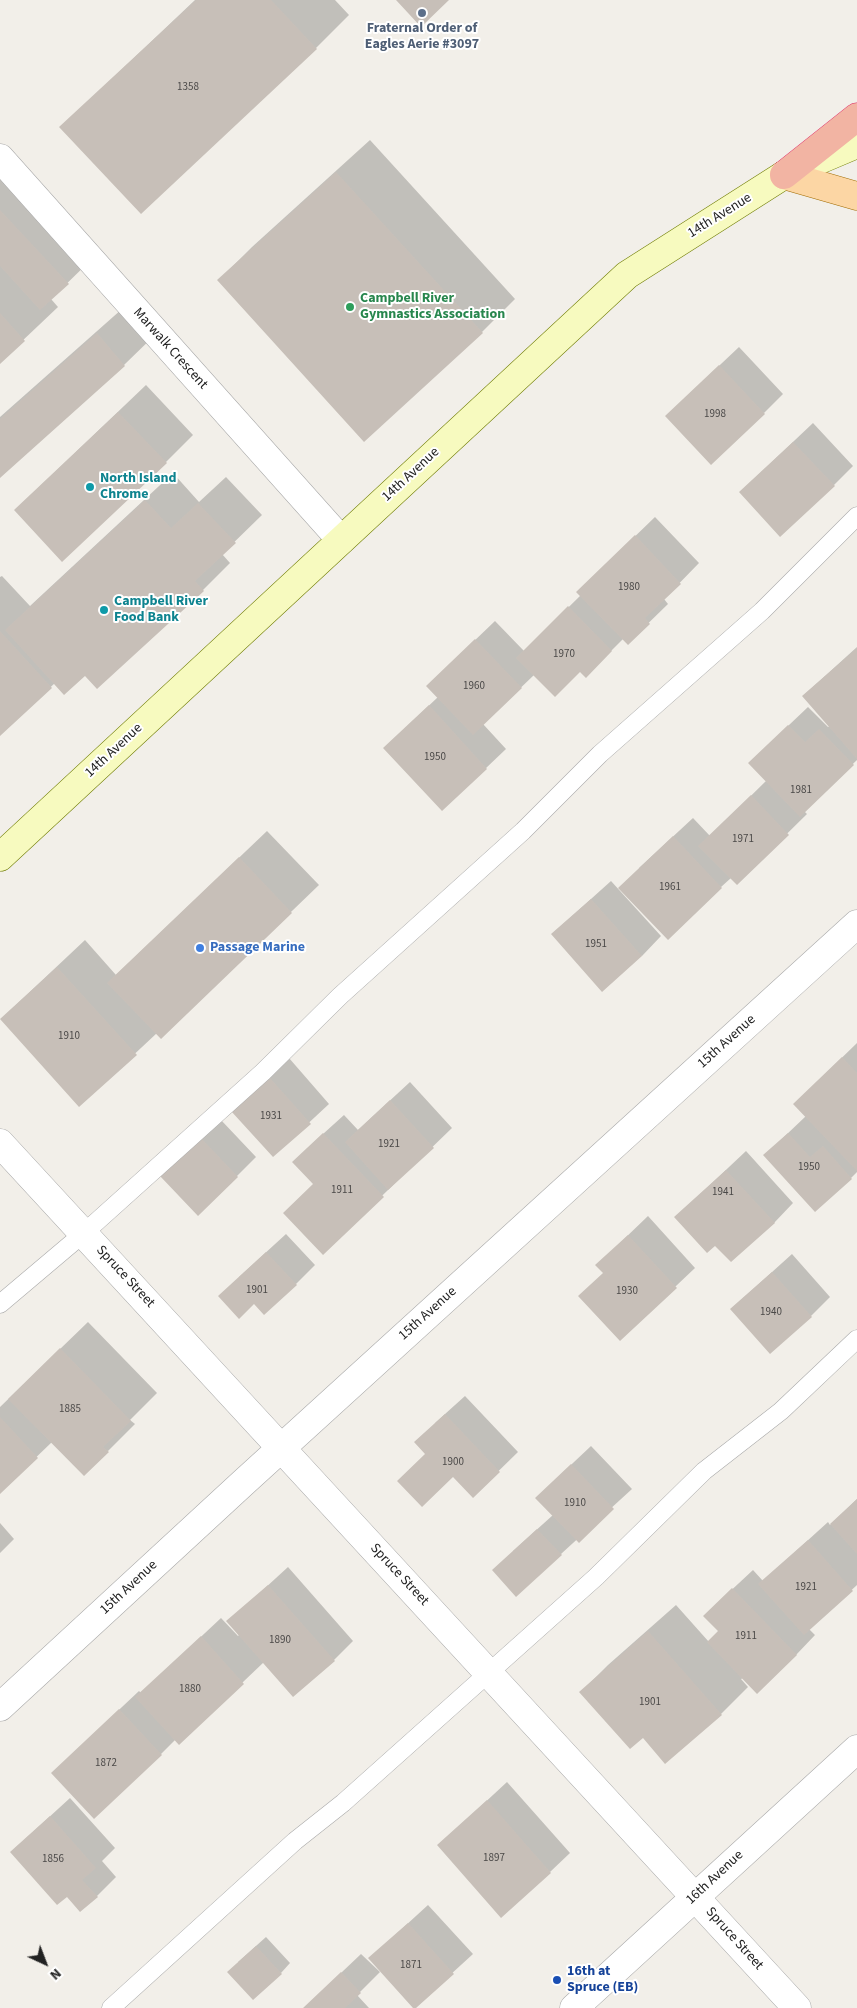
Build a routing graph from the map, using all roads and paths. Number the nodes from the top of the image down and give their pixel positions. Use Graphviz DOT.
graph roads {
  1 [pos="857,117"];
  2 [pos="857,144"];
  3 [pos="0,158"];
  4 [pos="784,175"];
  5 [pos="857,196"];
  6 [pos="857,516"];
  7 [pos="341,540"];
  8 [pos="0,857"];
  9 [pos="857,924"];
  10 [pos="0,1143"];
  11 [pos="84,1233"];
  12 [pos="0,1304"];
  13 [pos="857,1339"];
  14 [pos="282,1447"];
  15 [pos="490,1673"];
  16 [pos="0,1707"];
  17 [pos="857,1749"];
  18 [pos="695,1897"];
  19 [pos="111,2008"];
  20 [pos="574,2008"];
  21 [pos="797,2008"];
  1 -- 4 [label="highway"];
  2 -- 4 [label="main road, 14th Avenue"];
  3 -- 7 [label="street, Marwalk Crescent"];
  4 -- 5 [label="main road"];
  4 -- 7 [label="main road, 14th Avenue"];
  6 -- 11 [label="lane"];
  7 -- 8 [label="main road, 14th Avenue"];
  9 -- 14 [label="street, 15th Avenue"];
  10 -- 11 [label="street, Spruce Street"];
  11 -- 12 [label="lane"];
  11 -- 14 [label="street, Spruce Street"];
  13 -- 15 [label="lane"];
  14 -- 15 [label="street, Spruce Street"];
  14 -- 16 [label="street, 15th Avenue"];
  15 -- 18 [label="street, Spruce Street"];
  15 -- 19 [label="lane"];
  17 -- 18 [label="street, 16th Avenue"];
  18 -- 20 [label="street, 16th Avenue"];
  18 -- 21 [label="street, Spruce Street"];
}
